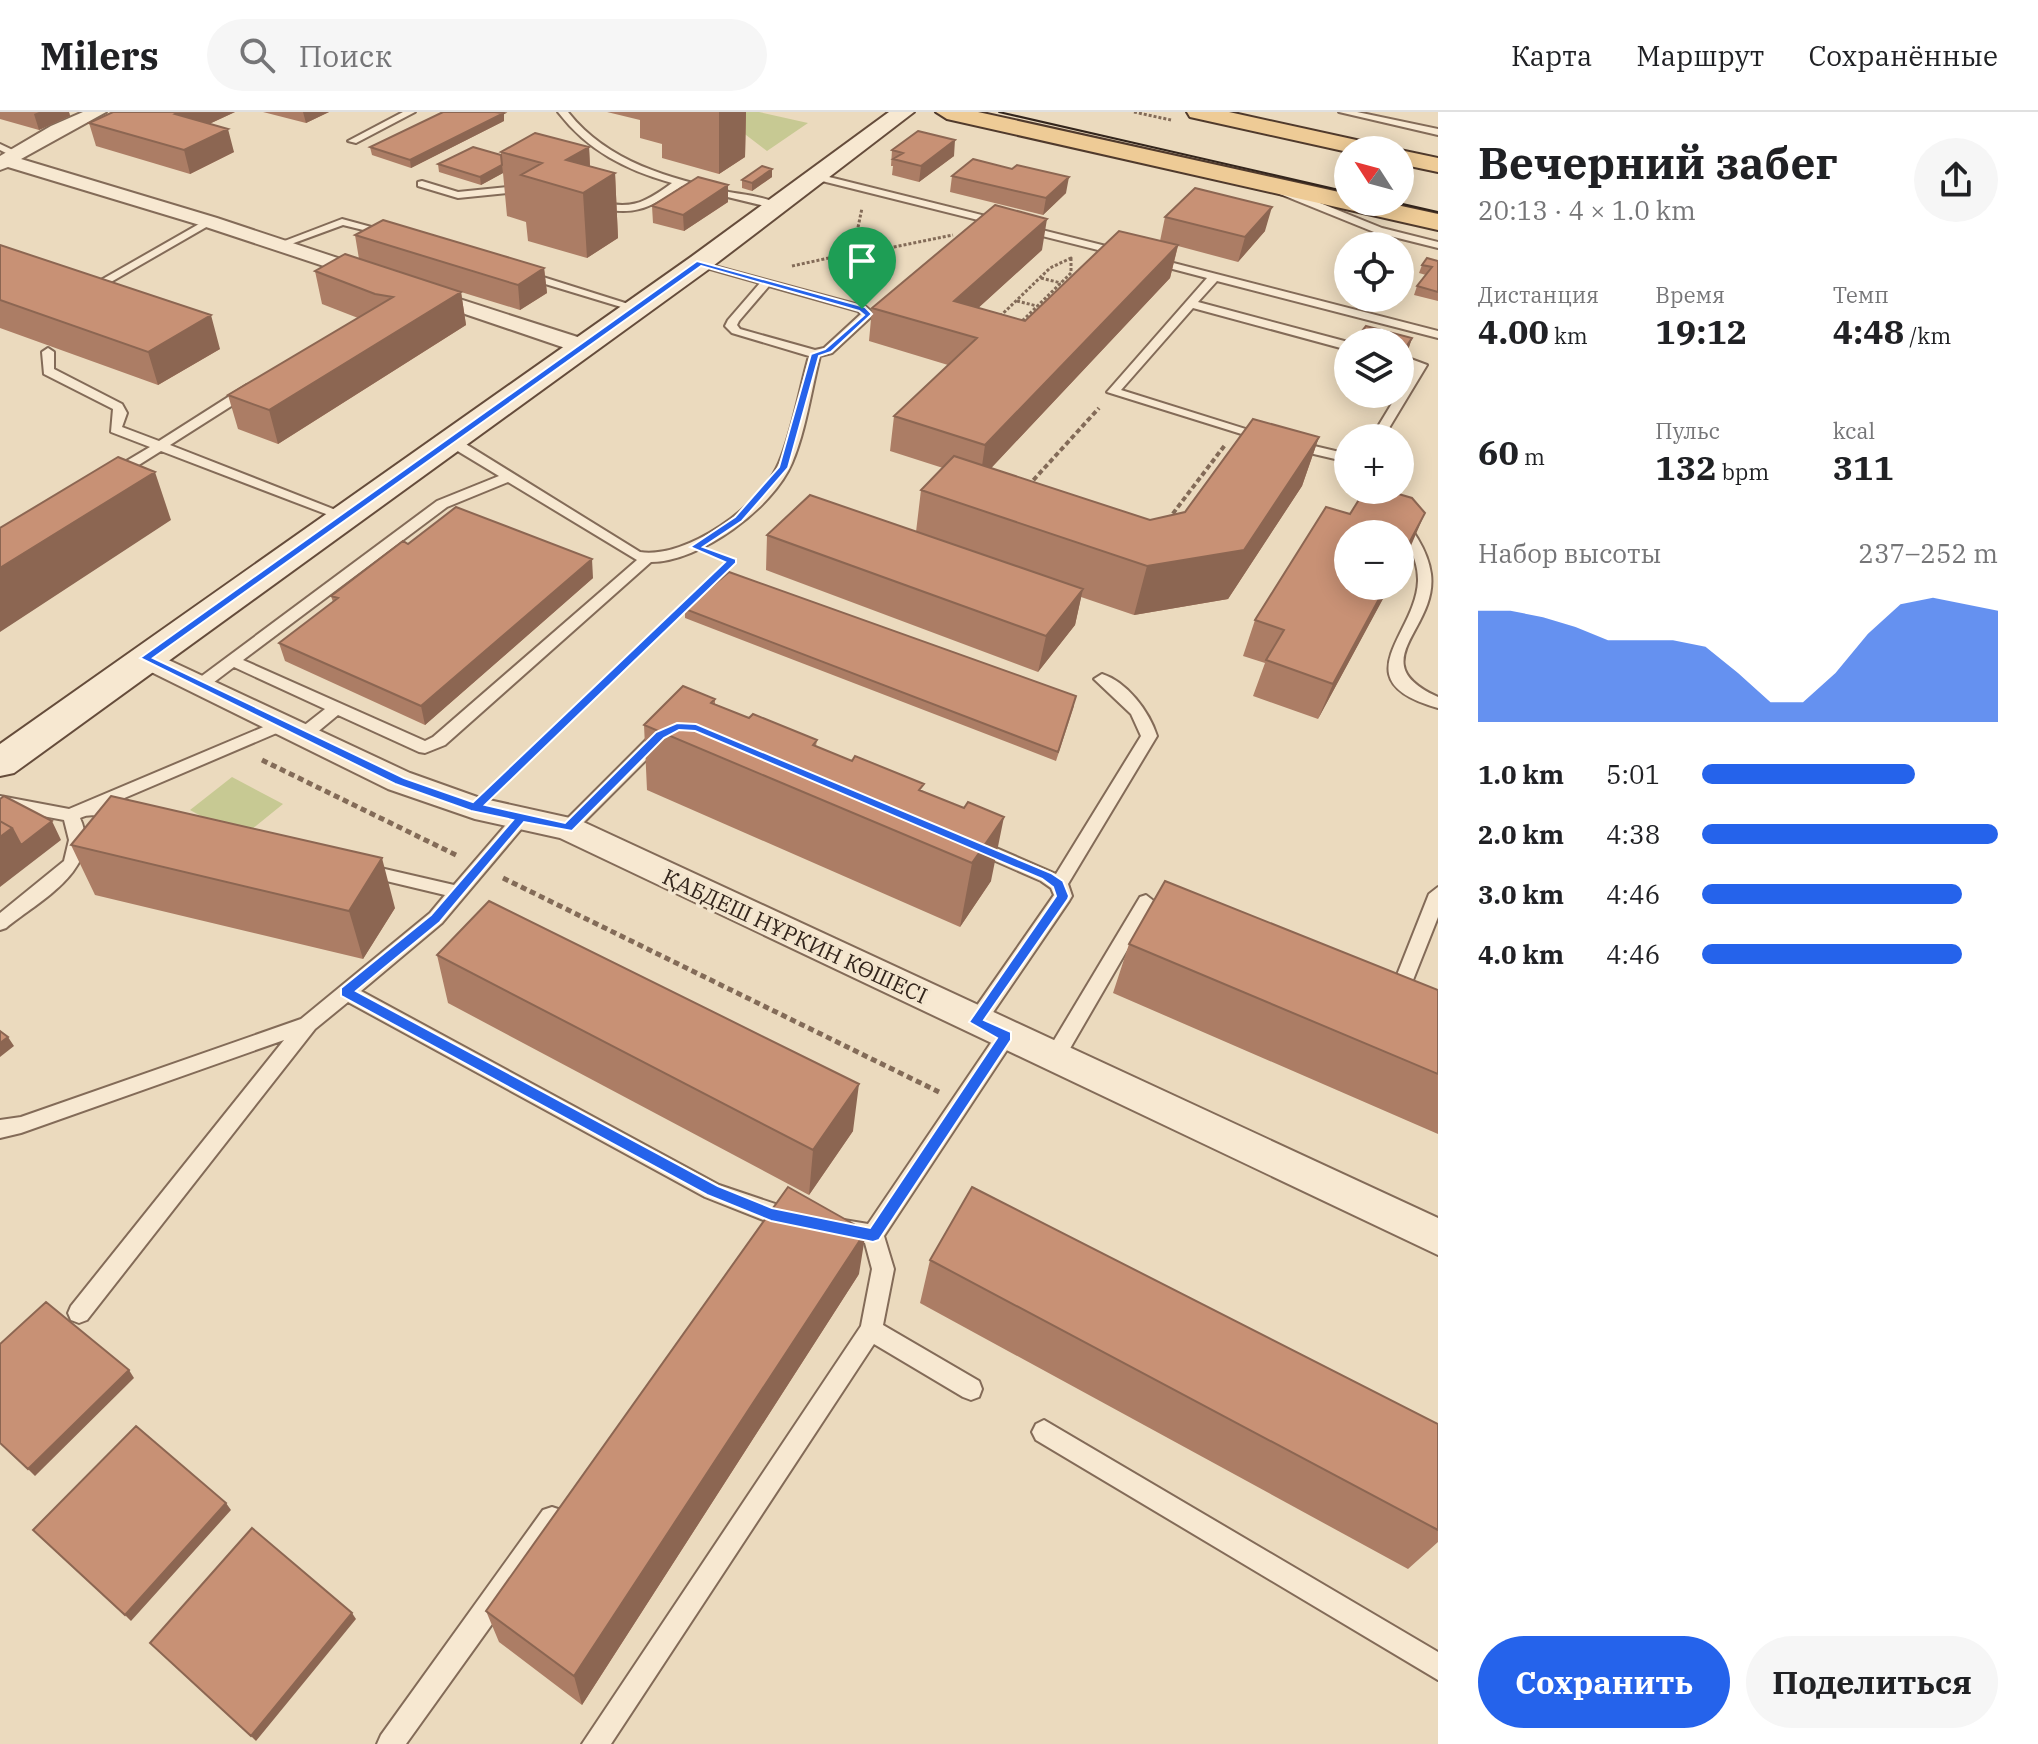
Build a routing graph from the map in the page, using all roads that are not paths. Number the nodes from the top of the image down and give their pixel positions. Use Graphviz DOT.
graph roads {
  1 [pos="97,112"];
  2 [pos="410,112"];
  3 [pos="563,112"];
  4 [pos="903,112"];
  5 [pos="947,112"];
  6 [pos="1198,112"];
  7 [pos="1350,113"];
  8 [pos="1232,115"];
  9 [pos="1438,132"];
  10 [pos="353,141"];
  11 [pos="1334,141"];
  12 [pos="2,157"];
  13 [pos="1414,160"];
  14 [pos="1438,165"];
  15 [pos="817,177"];
  16 [pos="1250,179"];
  17 [pos="682,181"];
  18 [pos="422,184"];
  19 [pos="539,189"];
  20 [pos="576,198"];
  21 [pos="1334,199"];
  22 [pos="777,206"];
  23 [pos="1411,216"];
  24 [pos="210,222"];
  25 [pos="1438,222"];
  26 [pos="399,236"];
  27 [pos="279,245"];
  28 [pos="1438,245"];
  29 [pos="700,263"];
  30 [pos="517,272"];
  31 [pos="1215,276"];
  32 [pos="767,282"];
  33 [pos="93,288"];
  34 [pos="1191,304"];
  35 [pos="635,308"];
  36 [pos="1438,335"];
  37 [pos="1334,342"];
  38 [pos="1438,342"];
  39 [pos="582,346"];
  40 [pos="48,352"];
  41 [pos="815,354"];
  42 [pos="1414,363"];
  43 [pos="1421,365"];
  44 [pos="266,379"];
  45 [pos="1385,424"];
  46 [pos="451,441"];
  47 [pos="160,446"];
  48 [pos="1334,457"];
  49 [pos="511,476"];
  50 [pos="107,479"];
  51 [pos="1385,504"];
  52 [pos="344,516"];
  53 [pos="646,560"];
  54 [pos="145,658"];
  55 [pos="233,661"];
  56 [pos="1102,679"];
  57 [pos="200,685"];
  58 [pos="1438,703"];
  59 [pos="335,709"];
  60 [pos="677,727"];
  61 [pos="292,730"];
  62 [pos="0,763"];
  63 [pos="0,802"];
  64 [pos="89,807"];
  65 [pos="70,815"];
  66 [pos="522,817"];
  67 [pos="136,818"];
  68 [pos="568,828"];
  69 [pos="959,839"];
  70 [pos="350,867"];
  71 [pos="1059,884"];
  72 [pos="458,892"];
  73 [pos="1438,894"];
  74 [pos="1146,902"];
  75 [pos="0,923"];
  76 [pos="1402,985"];
  77 [pos="346,992"];
  78 [pos="976,1022"];
  79 [pos="308,1024"];
  80 [pos="1006,1036"];
  81 [pos="1054,1058"];
  82 [pos="0,1129"];
  83 [pos="873,1235"];
  84 [pos="1438,1237"];
  85 [pos="79,1313"];
  86 [pos="871,1330"];
  87 [pos="971,1389"];
  88 [pos="1044,1432"];
  89 [pos="566,1499"];
  90 [pos="1438,1667"];
  91 [pos="390,1744"];
  92 [pos="595,1744"];
  1 -- 12 [label="street"];
  2 -- 10 [label="lane"];
  3 -- 17 [label="lane"];
  4 -- 15 [label="main road"];
  5 -- 16 [label="main road"];
  6 -- 8 [label="main road"];
  7 -- 9 [label="lane"];
  8 -- 11 [label="main road"];
  12 -- 24 [label="street"];
  13 -- 14 [label="main road"];
  15 -- 22 [label="main road"];
  15 -- 31 [label="lane"];
  16 -- 21 [label="main road"];
  16 -- 28 [label="lane"];
  17 -- 20 [label="lane"];
  17 -- 22 [label="lane"];
  18 -- 19 [label="lane"];
  22 -- 29 [label="main road"];
  23 -- 25 [label="main road"];
  24 -- 27 [label="street"];
  24 -- 33 [label="lane"];
  26 -- 27 [label="lane"];
  27 -- 39 [label="street"];
  29 -- 32 [label="lane"];
  29 -- 35 [label="main road"];
  30 -- 35 [label="lane"];
  31 -- 34 [label="lane"];
  31 -- 36 [label="lane"];
  32 -- 41 [label="lane"];
  32 -- 41 [label="lane"];
  34 -- 37 [label="lane"];
  34 -- 48 [label="lane"];
  35 -- 39 [label="main road"];
  38 -- 43 [label="lane"];
  39 -- 46 [label="main road"];
  40 -- 47 [label="lane"];
  41 -- 53 [label="lane"];
  42 -- 43 [label="lane"];
  43 -- 45 [label="lane"];
  44 -- 47 [label="lane"];
  46 -- 49 [label="lane"];
  46 -- 52 [label="main road"];
  47 -- 50 [label="lane"];
  47 -- 52 [label="lane"];
  49 -- 53 [label="lane"];
  49 -- 55 [label="lane"];
  51 -- 58 [label="lane"];
  52 -- 54 [label="main road"];
  53 -- 59 [label="lane"];
  54 -- 57 [label="street, ҚАБДЕШ НҰРКИН КӨШЕСІ"];
  54 -- 62 [label="main road"];
  55 -- 57 [label="lane"];
  55 -- 59 [label="lane"];
  56 -- 71 [label="lane"];
  57 -- 61 [label="street, ҚАБДЕШ НҰРКИН КӨШЕСІ"];
  59 -- 61 [label="lane"];
  60 -- 68 [label="lane"];
  61 -- 64 [label="lane"];
  61 -- 66 [label="street, ҚАБДЕШ НҰРКИН КӨШЕСІ"];
  63 -- 65 [label="lane"];
  64 -- 65 [label="lane"];
  64 -- 67 [label="lane"];
  65 -- 75 [label="lane"];
  66 -- 68 [label="street, ҚАБДЕШ НҰРКИН КӨШЕСІ"];
  66 -- 72 [label="lane"];
  68 -- 78 [label="street, ҚАБДЕШ НҰРКИН КӨШЕСІ"];
  69 -- 71 [label="lane"];
  70 -- 72 [label="lane"];
  71 -- 78 [label="lane"];
  72 -- 77 [label="lane"];
  73 -- 76 [label="lane"];
  74 -- 81 [label="lane"];
  77 -- 79 [label="lane"];
  77 -- 83 [label="lane"];
  78 -- 80 [label="street, ҚАБДЕШ НҰРКИН КӨШЕСІ"];
  79 -- 82 [label="lane"];
  79 -- 85 [label="lane"];
  80 -- 81 [label="street, ҚАБДЕШ НҰРКИН КӨШЕСІ"];
  80 -- 83 [label="lane"];
  81 -- 84 [label="street, ҚАБДЕШ НҰРКИН КӨШЕСІ"];
  83 -- 86 [label="lane"];
  86 -- 87 [label="lane"];
  86 -- 92 [label="lane"];
  88 -- 90 [label="lane"];
  89 -- 91 [label="lane"];
}
